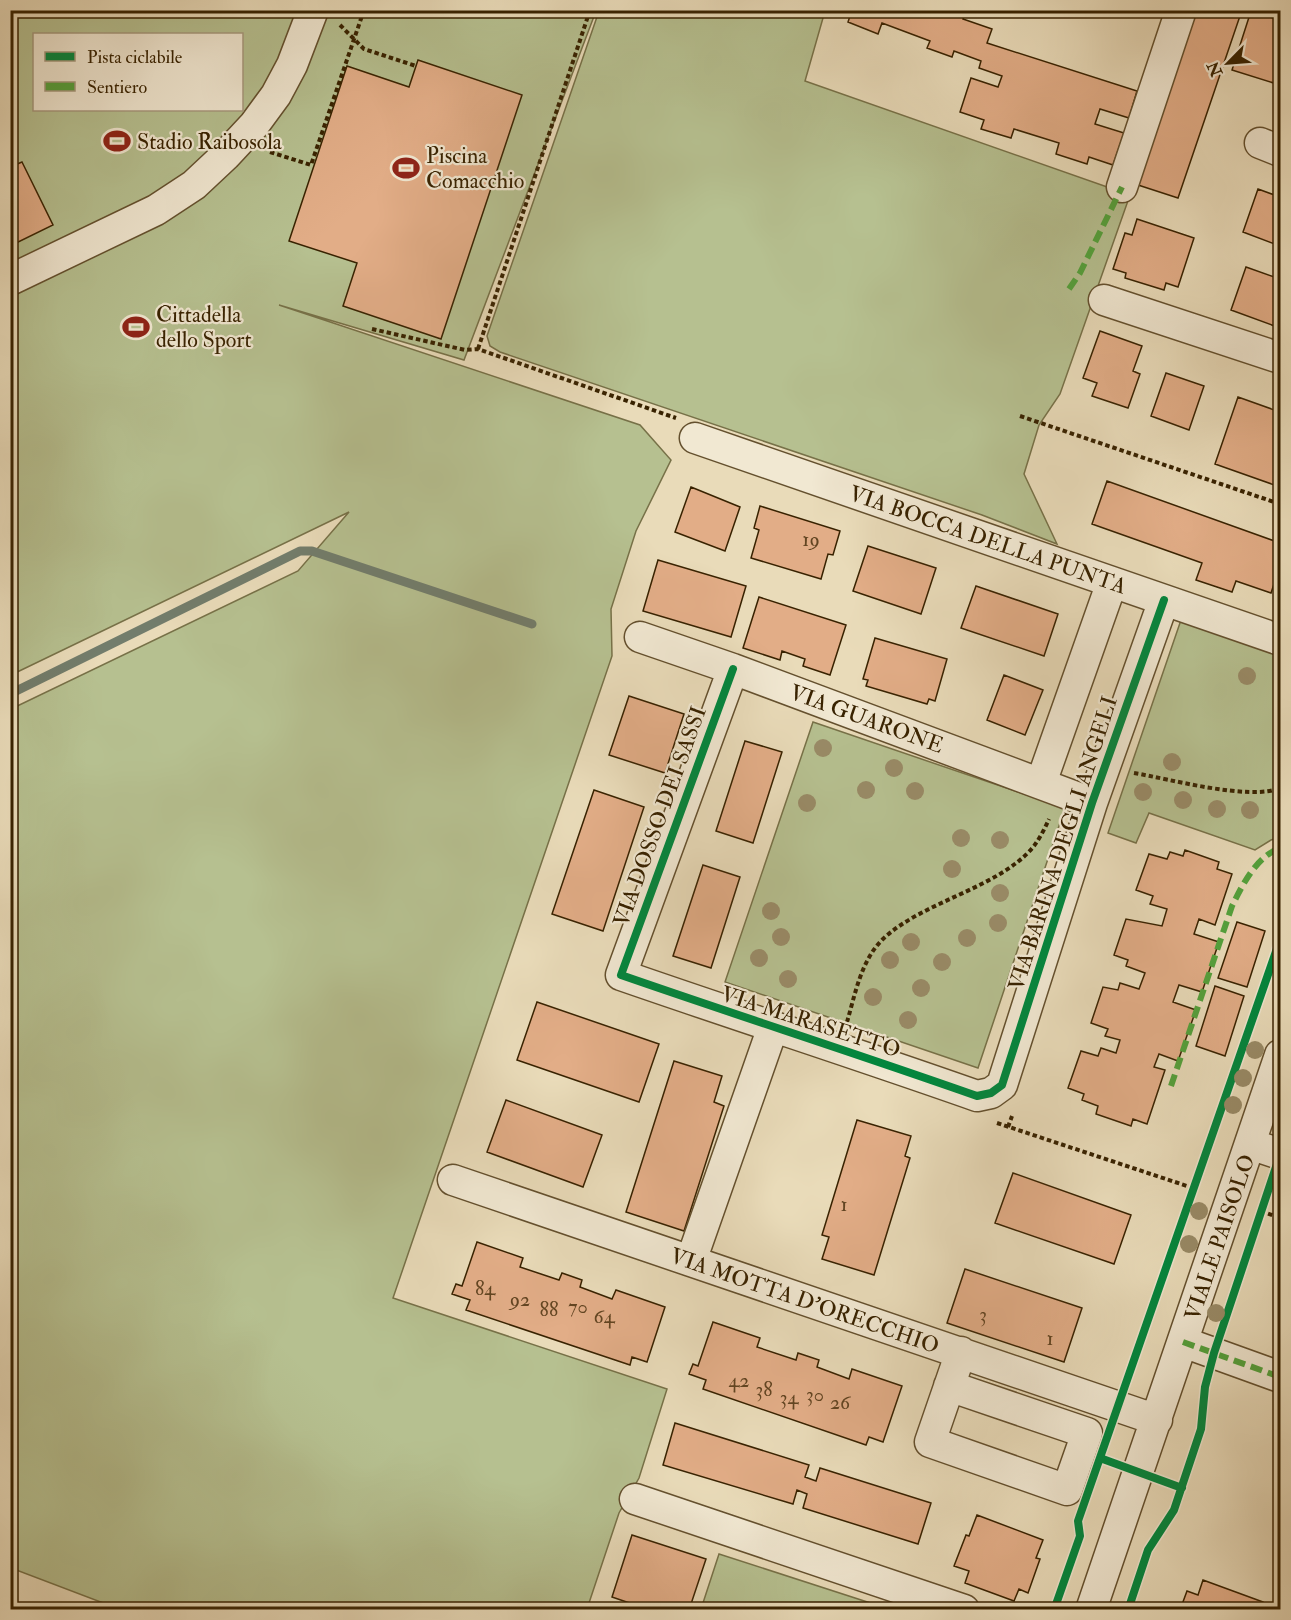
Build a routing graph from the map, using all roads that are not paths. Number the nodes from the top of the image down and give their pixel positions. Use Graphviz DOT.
graph roads {
  1 [pos="1181,10"];
  2 [pos="323,14"];
  3 [pos="1122,187"];
  4 [pos="10,280"];
  5 [pos="1104,300"];
  6 [pos="1281,358"];
  7 [pos="690,429"];
  8 [pos="1112,582"];
  9 [pos="1164,600"];
  10 [pos="640,637"];
  11 [pos="1281,640"];
  12 [pos="733,669"];
  13 [pos="1052,787"];
  14 [pos="1092,803"];
  15 [pos="621,975"];
  16 [pos="773,1027"];
  17 [pos="1281,1055"];
  18 [pos="991,1093"];
  19 [pos="1250,1144"];
  20 [pos="1281,1154"];
  21 [pos="453,1180"];
  22 [pos="691,1261"];
  23 [pos="1183,1342"];
  24 [pos="961,1352"];
  25 [pos="1281,1377"];
  26 [pos="949,1386"];
  27 [pos="1063,1387"];
  28 [pos="1051,1420"];
  29 [pos="1157,1420"];
  30 [pos="635,1499"];
  31 [pos="964,1610"];
  32 [pos="1091,1610"];
  1 -- 3 [label="street"];
  2 -- 4 [label="street"];
  5 -- 6 [label="street"];
  7 -- 8 [label="street, VIA BOCCA DELLA PUNTA"];
  8 -- 9 [label="street, VIA BOCCA DELLA PUNTA"];
  8 -- 13 [label="street"];
  9 -- 11 [label="street, VIA BOCCA DELLA PUNTA"];
  9 -- 14 [label="street, VIA BARINA DEGLI ANGELI"];
  10 -- 12 [label="street, VIA GUARONE"];
  12 -- 13 [label="street, VIA GUARONE"];
  12 -- 15 [label="street, VIA DOSSO DEI SASSI"];
  13 -- 14 [label="street, VIA GUARONE"];
  14 -- 18 [label="street, VIA BARINA DEGLI ANGELI"];
  15 -- 16 [label="street, VIA MARASETTO"];
  16 -- 18 [label="street, VIA MARASETTO"];
  16 -- 22 [label="street"];
  17 -- 19 [label="street, VIALE PAISOLO"];
  19 -- 20 [label="street"];
  19 -- 23 [label="street, VIALE PAISOLO"];
  21 -- 22 [label="street, VIA MOTTA D'ORECCHIO"];
  22 -- 24 [label="street, VIA MOTTA D'ORECCHIO"];
  23 -- 25 [label="street"];
  23 -- 29 [label="street, VIALE PAISOLO"];
  24 -- 26 [label="street"];
  24 -- 27 [label="street, VIA MOTTA D'ORECCHIO"];
  26 -- 28 [label="street"];
  26 -- 28 [label="street"];
  27 -- 28 [label="street"];
  27 -- 29 [label="street, VIA MOTTA D'ORECCHIO"];
  29 -- 32 [label="street, VIALE PAISOLO"];
  30 -- 31 [label="street"];
}
